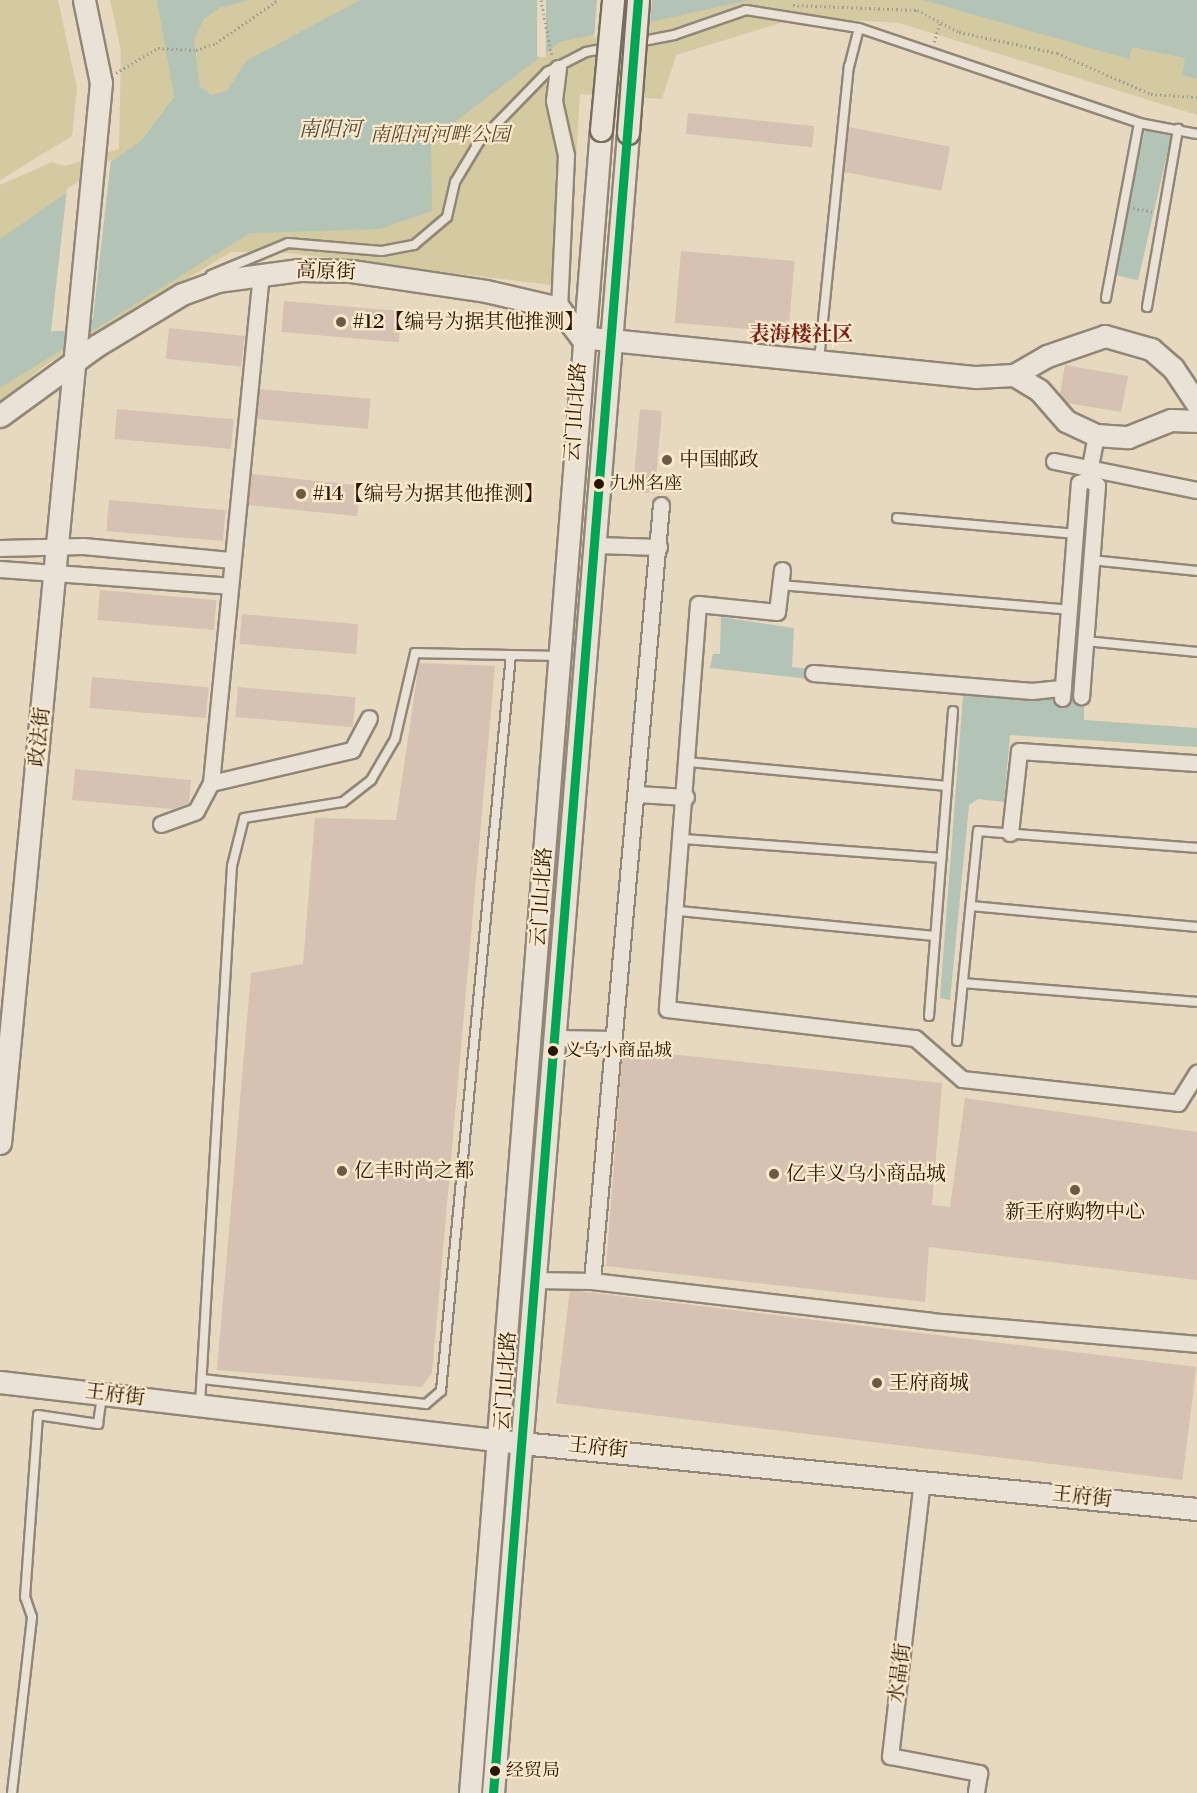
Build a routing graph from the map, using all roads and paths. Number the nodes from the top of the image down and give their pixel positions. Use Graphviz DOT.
graph roads {
  1 [pos="84,0"];
  2 [pos="278,0"];
  3 [pos="541,0"];
  4 [pos="613,0"];
  5 [pos="638,0"];
  6 [pos="789,6"];
  7 [pos="941,21"];
  8 [pos="859,28"];
  9 [pos="931,52"];
  10 [pos="555,62"];
  11 [pos="100,83"];
  12 [pos="1197,97"];
  13 [pos="1138,123"];
  14 [pos="1178,129"];
  15 [pos="1197,134"];
  16 [pos="1123,206"];
  17 [pos="1163,214"];
  18 [pos="261,273"];
  19 [pos="182,294"];
  20 [pos="1106,298"];
  21 [pos="1147,307"];
  22 [pos="559,308"];
  23 [pos="581,337"];
  24 [pos="608,341"];
  25 [pos="75,360"];
  26 [pos="819,361"];
  27 [pos="1014,375"];
  28 [pos="1197,404"];
  29 [pos="0,416"];
  30 [pos="1197,421"];
  31 [pos="1096,435"];
  32 [pos="1054,461"];
  33 [pos="1089,474"];
  34 [pos="1197,490"];
  35 [pos="661,505"];
  36 [pos="897,518"];
  37 [pos="1075,534"];
  38 [pos="596,545"];
  39 [pos="58,546"];
  40 [pos="659,547"];
  41 [pos="0,548"];
  42 [pos="232,560"];
  43 [pos="1091,560"];
  44 [pos="0,569"];
  45 [pos="1197,571"];
  46 [pos="56,572"];
  47 [pos="781,578"];
  48 [pos="229,586"];
  49 [pos="1069,610"];
  50 [pos="1085,641"];
  51 [pos="1197,652"];
  52 [pos="511,655"];
  53 [pos="560,656"];
  54 [pos="813,673"];
  55 [pos="1081,696"];
  56 [pos="953,711"];
  57 [pos="369,718"];
  58 [pos="688,762"];
  59 [pos="1197,763"];
  60 [pos="211,783"];
  61 [pos="946,786"];
  62 [pos="637,794"];
  63 [pos="686,797"];
  64 [pos="161,824"];
  65 [pos="1010,833"];
  66 [pos="684,839"];
  67 [pos="1197,849"];
  68 [pos="941,858"];
  69 [pos="970,906"];
  70 [pos="678,911"];
  71 [pos="1197,927"];
  72 [pos="935,936"];
  73 [pos="963,983"];
  74 [pos="1197,1002"];
  75 [pos="929,1016"];
  76 [pos="557,1038"];
  77 [pos="613,1039"];
  78 [pos="957,1041"];
  79 [pos="1197,1073"];
  80 [pos="0,1143"];
  81 [pos="535,1280"];
  82 [pos="592,1281"];
  83 [pos="1197,1344"];
  84 [pos="202,1379"];
  85 [pos="0,1382"];
  86 [pos="103,1394"];
  87 [pos="200,1405"];
  88 [pos="511,1442"];
  89 [pos="922,1480"];
  90 [pos="1197,1509"];
  91 [pos="12,1793"];
  92 [pos="470,1793"];
  93 [pos="493,1793"];
  94 [pos="976,1793"];
  1 -- 11 [label="street"];
  2 -- 11 [label="path"];
  3 -- 10 [label="path"];
  4 -- 23 [label="street, 云门山北路, bridge"];
  5 -- 24 [label="street, 云门山北路, bridge"];
  6 -- 7 [label="path"];
  7 -- 9 [label="path"];
  7 -- 12 [label="path"];
  8 -- 9 [label="lane"];
  8 -- 10 [label="lane"];
  8 -- 26 [label="lane"];
  9 -- 13 [label="lane"];
  10 -- 19 [label="lane"];
  10 -- 22 [label="street"];
  11 -- 25 [label="street, 政法街"];
  13 -- 14 [label="lane"];
  13 -- 16 [label="lane"];
  14 -- 15 [label="lane"];
  14 -- 17 [label="lane"];
  16 -- 17 [label="path"];
  16 -- 20 [label="lane"];
  17 -- 21 [label="lane"];
  18 -- 19 [label="street, 高原街"];
  18 -- 22 [label="street, 高原街"];
  18 -- 42 [label="street"];
  19 -- 25 [label="street, 高原街"];
  22 -- 23 [label="street"];
  23 -- 24 [label="street"];
  23 -- 53 [label="street, 云门山北路"];
  24 -- 26 [label="street"];
  24 -- 38 [label="street, 云门山北路"];
  25 -- 29 [label="street, 高原街"];
  25 -- 39 [label="street, 政法街"];
  26 -- 27 [label="street"];
  27 -- 28 [label="street"];
  27 -- 31 [label="street"];
  30 -- 31 [label="street"];
  31 -- 33 [label="street"];
  32 -- 33 [label="street"];
  33 -- 34 [label="street"];
  33 -- 37 [label="street"];
  33 -- 43 [label="street"];
  35 -- 40 [label="street"];
  36 -- 37 [label="lane"];
  37 -- 49 [label="street"];
  38 -- 40 [label="street"];
  38 -- 76 [label="street, 云门山北路"];
  39 -- 41 [label="street"];
  39 -- 42 [label="street"];
  39 -- 46 [label="street, 政法街"];
  40 -- 62 [label="street"];
  42 -- 48 [label="street"];
  43 -- 45 [label="lane"];
  43 -- 50 [label="street"];
  44 -- 46 [label="street"];
  46 -- 48 [label="street"];
  46 -- 80 [label="street, 政法街"];
  47 -- 49 [label="lane"];
  47 -- 58 [label="street"];
  48 -- 60 [label="street"];
  49 -- 54 [label="street"];
  50 -- 51 [label="lane"];
  50 -- 55 [label="street"];
  52 -- 53 [label="lane"];
  52 -- 84 [label="lane"];
  52 -- 84 [label="lane"];
  53 -- 88 [label="street, 云门山北路"];
  56 -- 61 [label="lane"];
  57 -- 60 [label="street"];
  58 -- 61 [label="lane"];
  58 -- 63 [label="street"];
  59 -- 65 [label="street"];
  60 -- 64 [label="street"];
  61 -- 68 [label="lane"];
  62 -- 63 [label="street"];
  62 -- 77 [label="street"];
  63 -- 66 [label="street"];
  65 -- 67 [label="lane"];
  65 -- 69 [label="lane"];
  66 -- 68 [label="lane"];
  66 -- 70 [label="street"];
  68 -- 72 [label="lane"];
  69 -- 71 [label="lane"];
  69 -- 73 [label="lane"];
  70 -- 72 [label="lane"];
  70 -- 79 [label="street"];
  72 -- 75 [label="lane"];
  73 -- 74 [label="lane"];
  73 -- 78 [label="lane"];
  76 -- 77 [label="street"];
  76 -- 81 [label="street, 云门山北路"];
  77 -- 82 [label="street"];
  81 -- 82 [label="street"];
  81 -- 88 [label="street, 云门山北路"];
  82 -- 83 [label="street"];
  84 -- 87 [label="lane"];
  85 -- 86 [label="street, 王府街"];
  86 -- 87 [label="street, 王府街"];
  86 -- 91 [label="lane"];
  87 -- 88 [label="street, 王府街"];
  88 -- 89 [label="street, 王府街"];
  88 -- 92 [label="street, 云门山北路"];
  88 -- 93 [label="street, 云门山北路"];
  89 -- 90 [label="street, 王府街"];
  89 -- 94 [label="street, 水晶街"];
}
